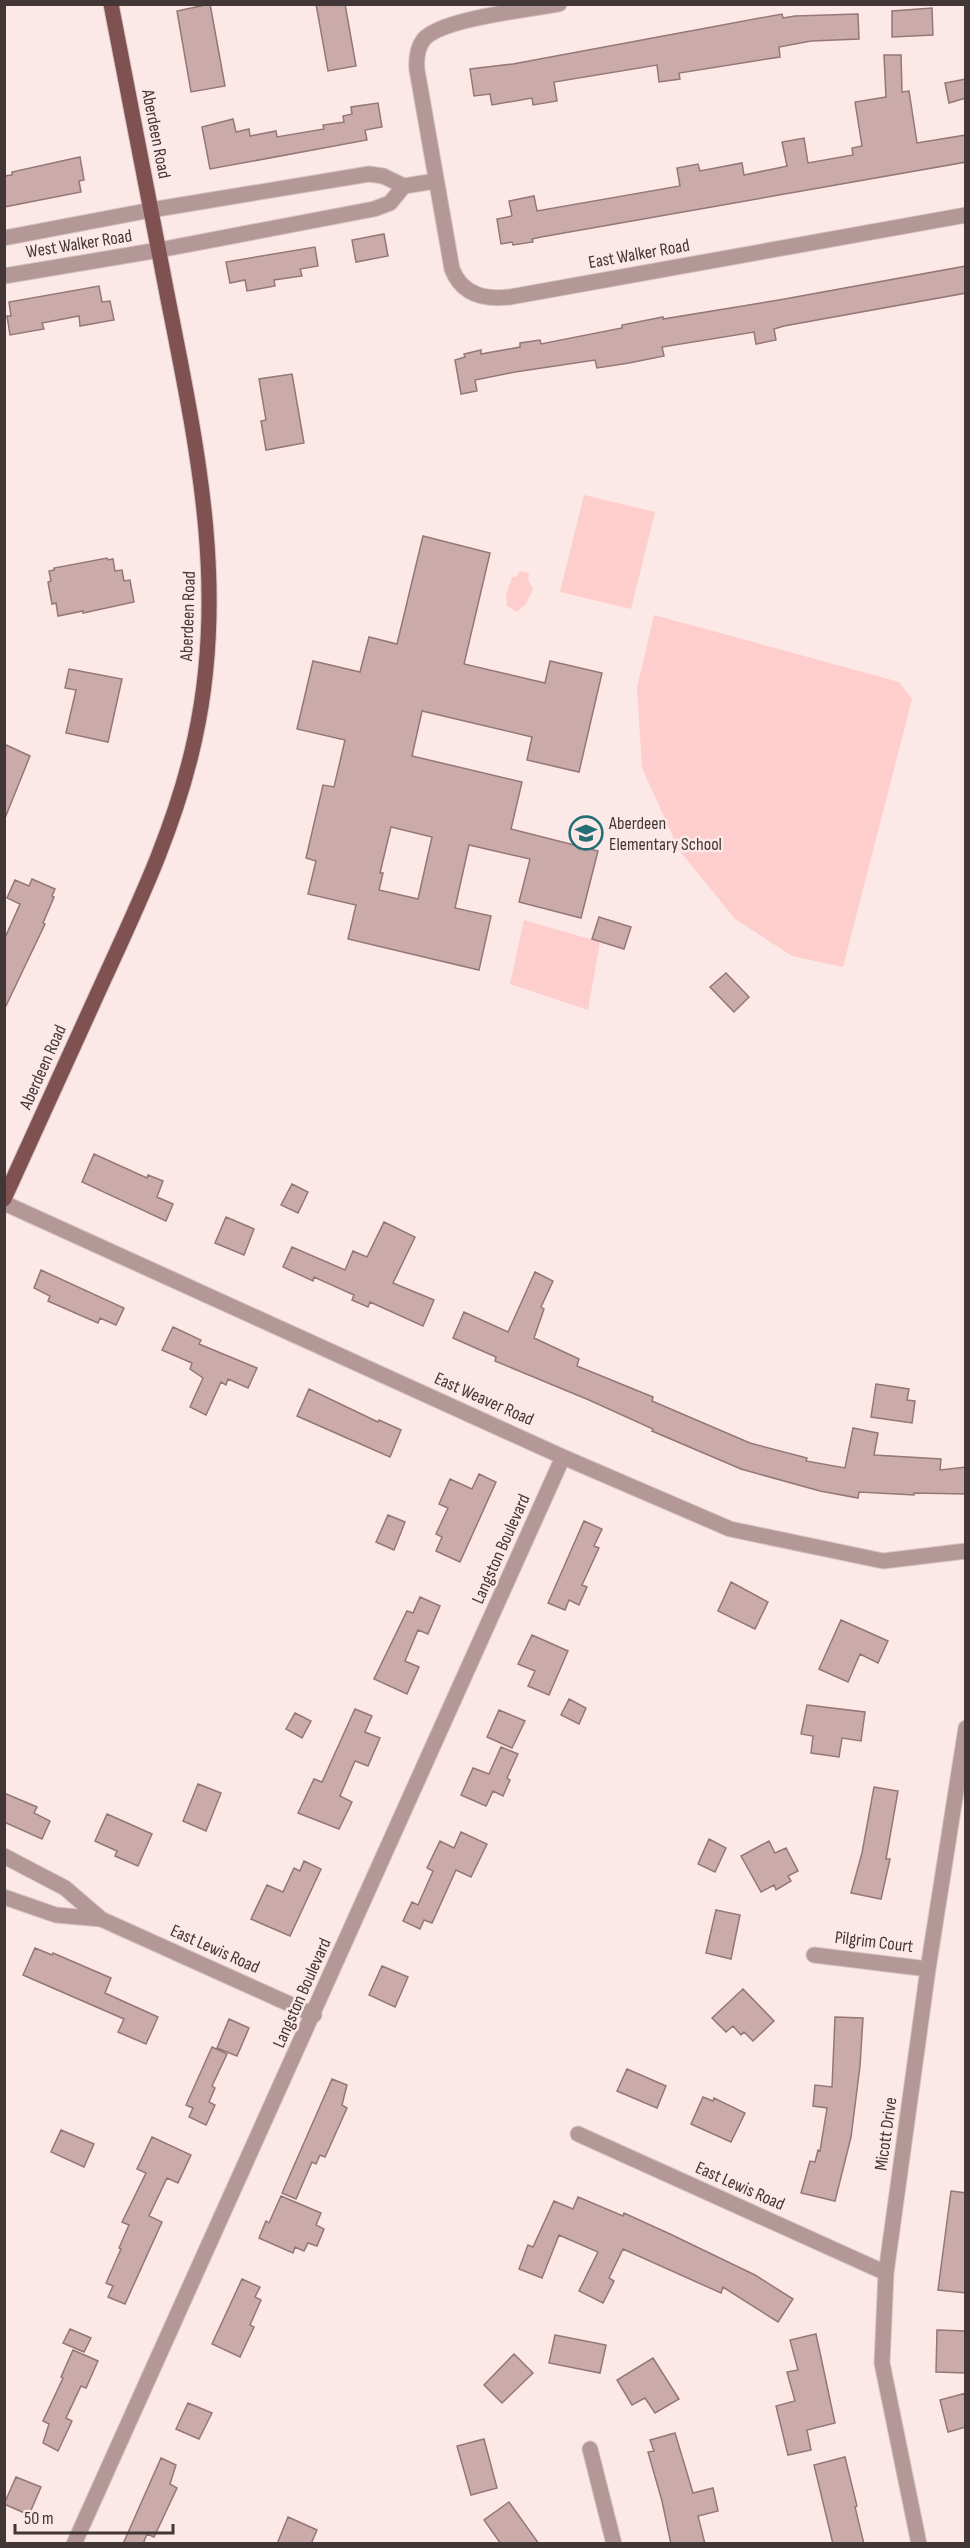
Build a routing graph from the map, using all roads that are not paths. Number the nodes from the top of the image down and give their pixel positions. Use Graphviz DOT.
graph roads {
  1 [pos="111,4"];
  2 [pos="559,4"];
  3 [pos="436,181"];
  4 [pos="404,186"];
  5 [pos="151,210"];
  6 [pos="966,215"];
  7 [pos="4,238"];
  8 [pos="159,250"];
  9 [pos="4,276"];
  10 [pos="4,1201"];
  11 [pos="563,1457"];
  12 [pos="966,1551"];
  13 [pos="966,1728"];
  14 [pos="4,1856"];
  15 [pos="4,1897"];
  16 [pos="101,1919"];
  17 [pos="814,1954"];
  18 [pos="928,1969"];
  19 [pos="314,2014"];
  20 [pos="578,2134"];
  21 [pos="886,2273"];
  22 [pos="590,2449"];
  23 [pos="74,2544"];
  24 [pos="614,2544"];
  25 [pos="919,2544"];
  1 -- 5 [label="main road, Aberdeen Road"];
  2 -- 3 [label="street, East Walker Road"];
  3 -- 4 [label="street"];
  3 -- 6 [label="street, East Walker Road"];
  4 -- 5 [label="street"];
  4 -- 8 [label="street"];
  5 -- 7 [label="street, West Walker Road"];
  5 -- 8 [label="main road, Aberdeen Road"];
  8 -- 9 [label="street, West Walker Road"];
  8 -- 10 [label="main road, Aberdeen Road"];
  10 -- 11 [label="street, East Weaver Road"];
  11 -- 12 [label="street, East Weaver Road"];
  11 -- 19 [label="street, Langston Boulevard"];
  13 -- 18 [label="street, Micott Drive"];
  14 -- 16 [label="street, East Lewis Road"];
  15 -- 16 [label="street, East Lewis Road"];
  16 -- 19 [label="street, East Lewis Road"];
  17 -- 18 [label="street, Pilgrim Court"];
  18 -- 21 [label="street, Micott Drive"];
  19 -- 23 [label="street, Langston Boulevard"];
  20 -- 21 [label="street, East Lewis Road"];
  21 -- 25 [label="street, Micott Drive"];
  22 -- 24 [label="street"];
}
